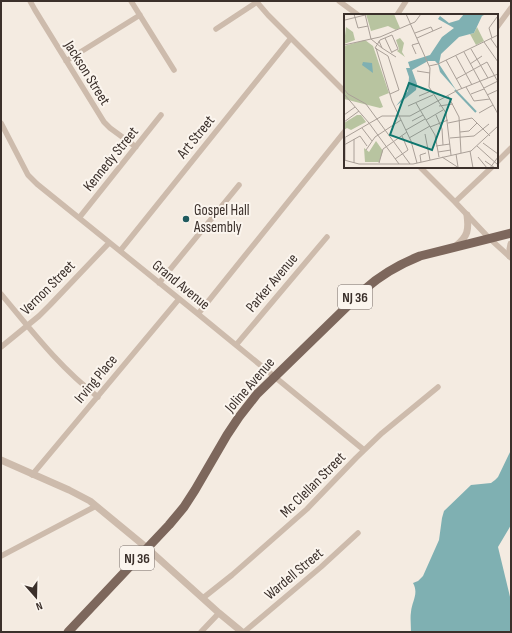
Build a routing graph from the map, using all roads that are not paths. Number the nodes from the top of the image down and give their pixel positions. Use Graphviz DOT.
graph roads {
  1 [pos="30,1"];
  2 [pos="131,1"];
  3 [pos="339,1"];
  4 [pos="406,1"];
  5 [pos="256,2"];
  6 [pos="511,8"];
  7 [pos="357,14"];
  8 [pos="398,14"];
  9 [pos="140,15"];
  10 [pos="498,26"];
  11 [pos="216,28"];
  12 [pos="290,38"];
  13 [pos="66,61"];
  14 [pos="174,70"];
  15 [pos="344,91"];
  16 [pos="161,115"];
  17 [pos="1,123"];
  18 [pos="344,132"];
  19 [pos="136,147"];
  20 [pos="511,148"];
  21 [pos="498,161"];
  22 [pos="421,168"];
  23 [pos="491,168"];
  24 [pos="239,185"];
  25 [pos="455,202"];
  26 [pos="467,215"];
  27 [pos="79,218"];
  28 [pos="511,233"];
  29 [pos="327,237"];
  30 [pos="489,238"];
  31 [pos="109,243"];
  32 [pos="511,244"];
  33 [pos="455,247"];
  34 [pos="120,251"];
  35 [pos="510,257"];
  36 [pos="159,283"];
  37 [pos="1,294"];
  38 [pos="179,299"];
  39 [pos="198,314"];
  40 [pos="27,325"];
  41 [pos="236,345"];
  42 [pos="1,347"];
  43 [pos="274,376"];
  44 [pos="438,387"];
  45 [pos="98,397"];
  46 [pos="364,450"];
  47 [pos="1,460"];
  48 [pos="32,475"];
  49 [pos="96,506"];
  50 [pos="358,532"];
  51 [pos="147,548"];
  52 [pos="1,556"];
  53 [pos="203,598"];
  54 [pos="219,613"];
  55 [pos="68,632"];
  56 [pos="201,632"];
  57 [pos="243,632"];
  1 -- 13 [label="street, Jackson Street"];
  2 -- 9 [label="street"];
  3 -- 7 [label="street"];
  4 -- 8 [label="street"];
  5 -- 11 [label="street"];
  5 -- 12 [label="street"];
  6 -- 10 [label="street"];
  9 -- 13 [label="street"];
  9 -- 14 [label="street"];
  12 -- 15 [label="street"];
  12 -- 34 [label="street, Art Street"];
  13 -- 19 [label="street, Jackson Street"];
  16 -- 19 [label="street, Kennedy Street"];
  17 -- 27 [label="street, Grand Avenue"];
  18 -- 39 [label="street"];
  19 -- 27 [label="street, Kennedy Street"];
  20 -- 21 [label="street"];
  22 -- 25 [label="street"];
  23 -- 25 [label="street"];
  24 -- 36 [label="street"];
  25 -- 26 [label="street"];
  26 -- 30 [label="street"];
  26 -- 33 [label="street"];
  27 -- 31 [label="street, Grand Avenue"];
  28 -- 30 [label="main road, Joline Avenue / NJ 36"];
  29 -- 41 [label="street, Parker Avenue"];
  30 -- 33 [label="main road, Joline Avenue / NJ 36"];
  30 -- 35 [label="street"];
  31 -- 34 [label="street, Grand Avenue"];
  31 -- 40 [label="street, Vernon Street"];
  32 -- 35 [label="street"];
  33 -- 43 [label="main road, Joline Avenue / NJ 36"];
  34 -- 36 [label="street, Grand Avenue"];
  36 -- 38 [label="street, Grand Avenue"];
  37 -- 40 [label="street"];
  38 -- 39 [label="street, Grand Avenue"];
  38 -- 45 [label="street, Irving Place"];
  39 -- 41 [label="street, Grand Avenue"];
  40 -- 42 [label="street, Vernon Street"];
  40 -- 45 [label="street"];
  41 -- 43 [label="street, Grand Avenue"];
  43 -- 46 [label="street, Grand Avenue"];
  43 -- 51 [label="main road, Joline Avenue / NJ 36"];
  44 -- 46 [label="street, Mc Clellan Street"];
  45 -- 48 [label="street, Irving Place"];
  46 -- 53 [label="street, Mc Clellan Street"];
  47 -- 48 [label="street"];
  48 -- 49 [label="street"];
  49 -- 51 [label="street"];
  49 -- 52 [label="street"];
  50 -- 57 [label="street, Wardell Street"];
  51 -- 53 [label="street"];
  51 -- 55 [label="main road, Joline Avenue / NJ 36"];
  53 -- 54 [label="street"];
  54 -- 56 [label="street"];
  54 -- 57 [label="street"];
}
